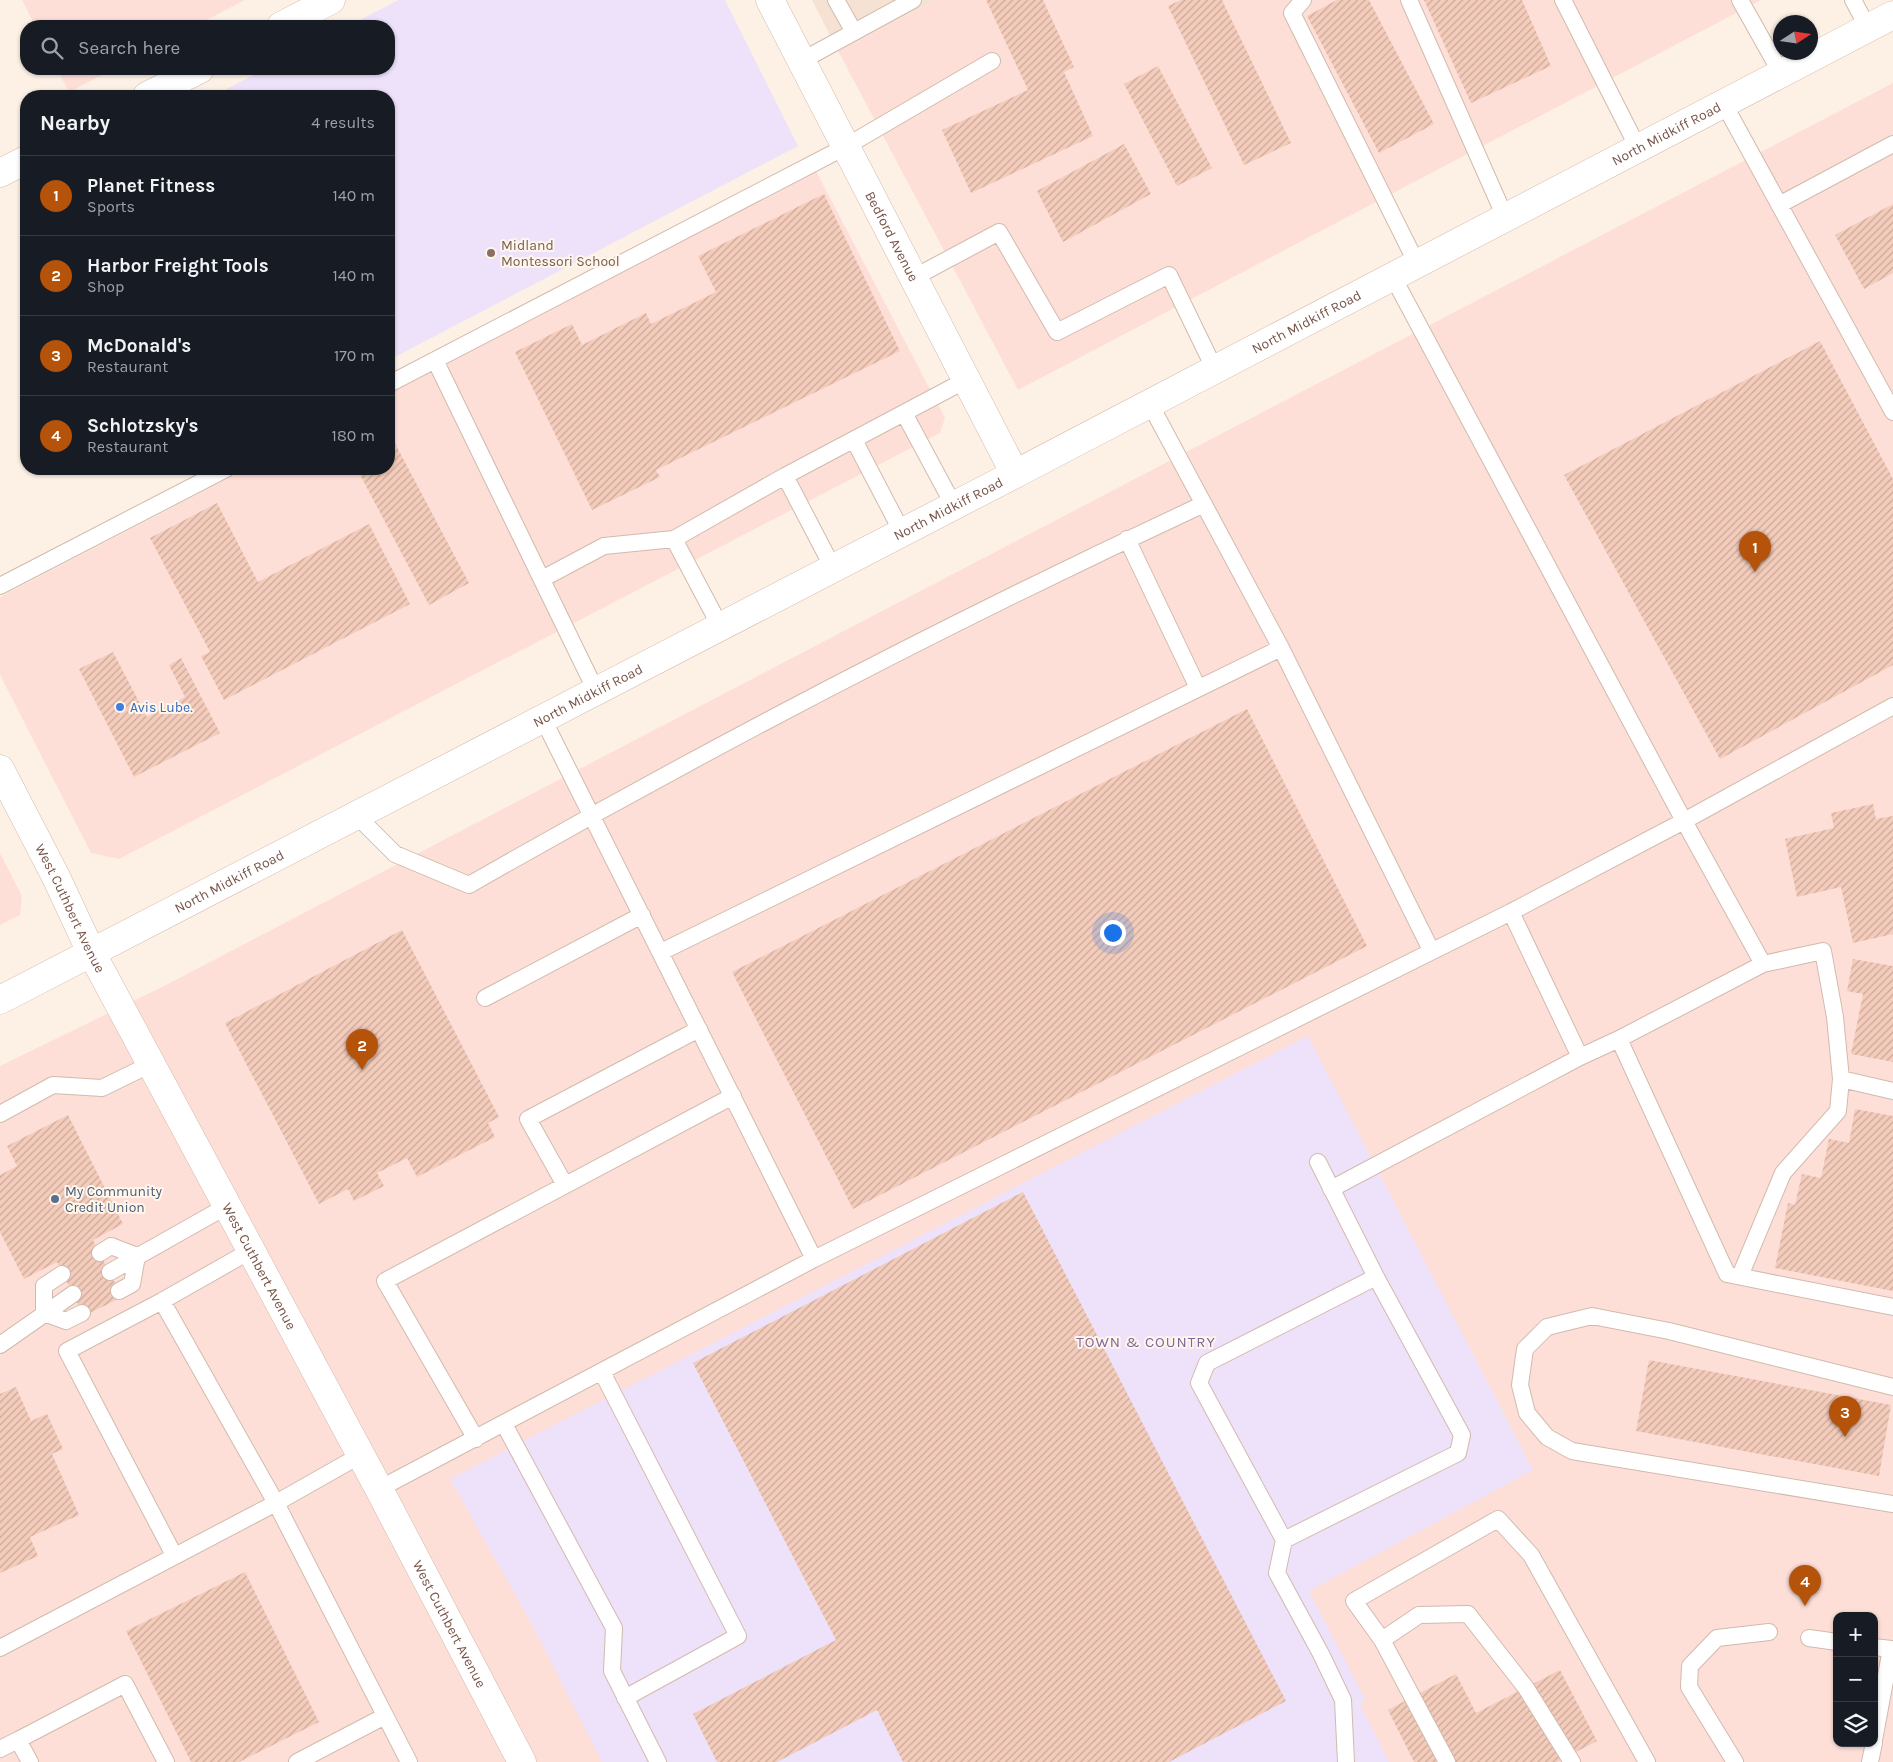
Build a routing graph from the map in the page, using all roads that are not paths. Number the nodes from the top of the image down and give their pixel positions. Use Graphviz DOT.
graph roads {
  1 [pos="332,0"];
  2 [pos="770,0"];
  3 [pos="836,0"];
  4 [pos="914,0"];
  5 [pos="1303,0"];
  6 [pos="1409,0"];
  7 [pos="1563,0"];
  8 [pos="1740,0"];
  9 [pos="1853,0"];
  10 [pos="1893,15"];
  11 [pos="293,20"];
  12 [pos="1868,28"];
  13 [pos="854,32"];
  14 [pos="801,61"];
  15 [pos="992,61"];
  16 [pos="1781,74"];
  17 [pos="188,75"];
  18 [pos="160,90"];
  19 [pos="1724,104"];
  20 [pos="1893,144"];
  21 [pos="845,147"];
  22 [pos="1638,148"];
  23 [pos="20,163"];
  24 [pos="0,173"];
  25 [pos="1779,205"];
  26 [pos="1506,217"];
  27 [pos="1417,264"];
  28 [pos="1393,277"];
  29 [pos="913,278"];
  30 [pos="435,360"];
  31 [pos="1215,370"];
  32 [pos="966,380"];
  33 [pos="395,381"];
  34 [pos="1150,404"];
  35 [pos="1893,412"];
  36 [pos="904,413"];
  37 [pos="854,440"];
  38 [pos="1015,474"];
  39 [pos="214,475"];
  40 [pos="785,476"];
  41 [pos="1204,504"];
  42 [pos="954,506"];
  43 [pos="902,532"];
  44 [pos="674,539"];
  45 [pos="1127,539"];
  46 [pos="833,568"];
  47 [pos="542,579"];
  48 [pos="0,586"];
  49 [pos="720,626"];
  50 [pos="1281,648"];
  51 [pos="1198,688"];
  52 [pos="596,691"];
  53 [pos="1893,706"];
  54 [pos="543,718"];
  55 [pos="0,769"];
  56 [pos="356,815"];
  57 [pos="591,815"];
  58 [pos="1684,821"];
  59 [pos="1511,912"];
  60 [pos="642,915"];
  61 [pos="1431,950"];
  62 [pos="91,952"];
  63 [pos="661,952"];
  64 [pos="1763,964"];
  65 [pos="485,998"];
  66 [pos="0,1000"];
  67 [pos="699,1029"];
  68 [pos="1619,1039"];
  69 [pos="1580,1057"];
  70 [pos="151,1064"];
  71 [pos="1841,1079"];
  72 [pos="1893,1091"];
  73 [pos="733,1096"];
  74 [pos="0,1114"];
  75 [pos="1318,1162"];
  76 [pos="565,1185"];
  77 [pos="1331,1189"];
  78 [pos="227,1206"];
  79 [pos="250,1252"];
  80 [pos="100,1253"];
  81 [pos="137,1256"];
  82 [pos="814,1259"];
  83 [pos="110,1272"];
  84 [pos="62,1274"];
  85 [pos="1740,1276"];
  86 [pos="1376,1277"];
  87 [pos="119,1291"];
  88 [pos="73,1294"];
  89 [pos="162,1301"];
  90 [pos="1893,1307"];
  91 [pos="44,1313"];
  92 [pos="82,1313"];
  93 [pos="0,1345"];
  94 [pos="602,1372"];
  95 [pos="1893,1387"];
  96 [pos="504,1424"];
  97 [pos="476,1438"];
  98 [pos="359,1456"];
  99 [pos="379,1489"];
  100 [pos="276,1503"];
  101 [pos="1893,1504"];
  102 [pos="1284,1540"];
  103 [pos="174,1555"];
  104 [pos="1769,1632"];
  105 [pos="1809,1638"];
  106 [pos="1382,1640"];
  107 [pos="1833,1641"];
  108 [pos="1878,1647"];
  109 [pos="0,1648"];
  110 [pos="1892,1649"];
  111 [pos="625,1698"];
  112 [pos="385,1716"];
  113 [pos="1878,1721"];
  114 [pos="18,1740"];
  115 [pos="1873,1747"];
  116 [pos="0,1749"];
  117 [pos="30,1762"];
  118 [pos="166,1762"];
  119 [pos="297,1762"];
  120 [pos="410,1762"];
  121 [pos="522,1762"];
  122 [pos="658,1762"];
  123 [pos="1346,1762"];
  124 [pos="1447,1762"];
  125 [pos="1572,1762"];
  126 [pos="1647,1762"];
  127 [pos="1735,1762"];
  128 [pos="1870,1762"];
  1 -- 11 [label="main road"];
  2 -- 14 [label="main road, Bedford Avenue"];
  3 -- 13 [label="lane"];
  4 -- 13 [label="lane"];
  5 -- 27 [label="lane"];
  6 -- 26 [label="lane"];
  7 -- 22 [label="lane"];
  8 -- 16 [label="lane"];
  9 -- 12 [label="lane"];
  10 -- 12 [label="main road, North Midkiff Road"];
  12 -- 16 [label="main road, North Midkiff Road"];
  13 -- 14 [label="lane"];
  14 -- 21 [label="main road, Bedford Avenue"];
  15 -- 21 [label="lane"];
  16 -- 19 [label="main road, North Midkiff Road"];
  17 -- 18 [label="main road"];
  19 -- 22 [label="main road, North Midkiff Road"];
  19 -- 25 [label="lane"];
  20 -- 25 [label="lane"];
  21 -- 29 [label="main road, Bedford Avenue"];
  21 -- 30 [label="lane"];
  22 -- 26 [label="main road, North Midkiff Road"];
  23 -- 24 [label="main road"];
  25 -- 35 [label="lane"];
  26 -- 27 [label="main road, North Midkiff Road"];
  27 -- 28 [label="main road, North Midkiff Road"];
  28 -- 31 [label="main road, North Midkiff Road"];
  28 -- 58 [label="lane"];
  29 -- 31 [label="lane"];
  29 -- 32 [label="main road, Bedford Avenue"];
  30 -- 33 [label="lane"];
  30 -- 47 [label="lane"];
  31 -- 34 [label="main road, North Midkiff Road"];
  32 -- 36 [label="lane"];
  32 -- 38 [label="main road, Bedford Avenue"];
  34 -- 38 [label="main road, North Midkiff Road"];
  34 -- 41 [label="lane"];
  36 -- 37 [label="lane"];
  36 -- 42 [label="lane"];
  37 -- 40 [label="lane"];
  37 -- 43 [label="lane"];
  38 -- 42 [label="main road, North Midkiff Road"];
  39 -- 48 [label="lane"];
  40 -- 44 [label="lane"];
  40 -- 46 [label="lane"];
  41 -- 45 [label="lane"];
  41 -- 50 [label="lane"];
  42 -- 43 [label="main road, North Midkiff Road"];
  43 -- 46 [label="main road, North Midkiff Road"];
  44 -- 47 [label="lane"];
  44 -- 49 [label="lane"];
  45 -- 51 [label="lane"];
  45 -- 57 [label="lane"];
  46 -- 49 [label="main road, North Midkiff Road"];
  47 -- 52 [label="lane"];
  49 -- 52 [label="main road, North Midkiff Road"];
  50 -- 51 [label="lane"];
  50 -- 61 [label="lane"];
  51 -- 63 [label="lane"];
  52 -- 54 [label="main road, North Midkiff Road"];
  53 -- 58 [label="lane"];
  54 -- 56 [label="main road, North Midkiff Road"];
  54 -- 57 [label="lane"];
  55 -- 62 [label="main road, West Cuthbert Avenue"];
  56 -- 57 [label="lane"];
  56 -- 62 [label="main road, North Midkiff Road"];
  57 -- 60 [label="lane"];
  58 -- 59 [label="lane"];
  58 -- 64 [label="lane"];
  59 -- 61 [label="lane"];
  59 -- 69 [label="lane"];
  60 -- 63 [label="lane"];
  60 -- 65 [label="lane"];
  61 -- 82 [label="lane"];
  62 -- 66 [label="main road, North Midkiff Road"];
  62 -- 70 [label="main road, West Cuthbert Avenue"];
  63 -- 67 [label="lane"];
  64 -- 68 [label="lane"];
  64 -- 71 [label="lane"];
  67 -- 73 [label="lane"];
  67 -- 76 [label="lane"];
  68 -- 69 [label="lane"];
  68 -- 85 [label="lane"];
  69 -- 77 [label="lane"];
  70 -- 74 [label="lane"];
  70 -- 78 [label="main road, West Cuthbert Avenue"];
  71 -- 72 [label="lane"];
  71 -- 85 [label="lane"];
  73 -- 76 [label="lane"];
  73 -- 82 [label="lane"];
  75 -- 77 [label="lane"];
  76 -- 97 [label="lane"];
  77 -- 86 [label="lane"];
  78 -- 79 [label="main road, West Cuthbert Avenue"];
  78 -- 81 [label="lane"];
  79 -- 89 [label="lane"];
  79 -- 98 [label="main road, West Cuthbert Avenue"];
  80 -- 81 [label="lane"];
  81 -- 83 [label="lane"];
  81 -- 87 [label="lane"];
  82 -- 94 [label="lane"];
  84 -- 91 [label="lane"];
  85 -- 90 [label="lane"];
  86 -- 102 [label="lane"];
  86 -- 102 [label="lane"];
  88 -- 91 [label="lane"];
  89 -- 100 [label="lane"];
  89 -- 103 [label="lane"];
  91 -- 92 [label="lane"];
  91 -- 93 [label="lane"];
  94 -- 96 [label="lane"];
  94 -- 111 [label="lane"];
  95 -- 101 [label="lane"];
  96 -- 97 [label="lane"];
  96 -- 111 [label="lane"];
  97 -- 99 [label="lane"];
  98 -- 99 [label="main road, West Cuthbert Avenue"];
  98 -- 100 [label="lane"];
  99 -- 121 [label="main road, West Cuthbert Avenue"];
  100 -- 103 [label="lane"];
  100 -- 112 [label="lane"];
  102 -- 123 [label="lane"];
  103 -- 109 [label="lane"];
  104 -- 127 [label="lane"];
  105 -- 107 [label="lane"];
  106 -- 124 [label="lane"];
  106 -- 125 [label="lane"];
  106 -- 126 [label="lane"];
  108 -- 110 [label="lane"];
  110 -- 113 [label="lane"];
  111 -- 122 [label="lane"];
  112 -- 119 [label="lane"];
  112 -- 120 [label="lane"];
  114 -- 116 [label="lane"];
  114 -- 117 [label="lane"];
  114 -- 118 [label="lane"];
  115 -- 128 [label="lane"];
}
